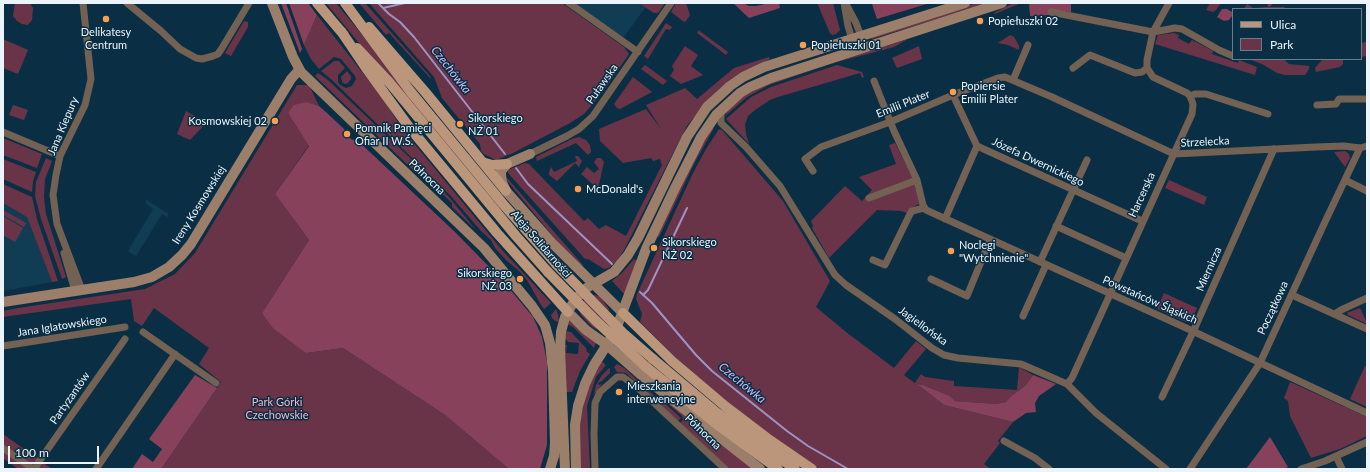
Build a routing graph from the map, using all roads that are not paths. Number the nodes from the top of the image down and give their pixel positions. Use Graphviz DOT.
graph roads {
  1 [pos="83,3"];
  2 [pos="127,3"];
  3 [pos="249,3"];
  4 [pos="272,3"];
  5 [pos="317,3"];
  6 [pos="346,3"];
  7 [pos="569,3"];
  8 [pos="671,3"];
  9 [pos="845,3"];
  10 [pos="965,3"];
  11 [pos="1002,3"];
  12 [pos="1169,3"];
  13 [pos="1051,12"];
  14 [pos="340,31"];
  15 [pos="1153,32"];
  16 [pos="856,37"];
  17 [pos="1028,45"];
  18 [pos="860,48"];
  19 [pos="638,52"];
  20 [pos="1232,56"];
  21 [pos="1073,68"];
  22 [pos="1147,68"];
  23 [pos="299,70"];
  24 [pos="1013,80"];
  25 [pos="873,81"];
  26 [pos="953,95"];
  27 [pos="1190,96"];
  28 [pos="1367,99"];
  29 [pos="1317,105"];
  30 [pos="721,110"];
  31 [pos="1268,114"];
  32 [pos="890,122"];
  33 [pos="722,123"];
  34 [pos="709,125"];
  35 [pos="3,132"];
  36 [pos="977,146"];
  37 [pos="1364,147"];
  38 [pos="1274,149"];
  39 [pos="530,154"];
  40 [pos="1174,154"];
  41 [pos="60,156"];
  42 [pos="1087,160"];
  43 [pos="482,162"];
  44 [pos="507,164"];
  45 [pos="813,171"];
  46 [pos="918,180"];
  47 [pos="1345,180"];
  48 [pos="1073,190"];
  49 [pos="1367,190"];
  50 [pos="506,191"];
  51 [pos="869,198"];
  52 [pos="924,208"];
  53 [pos="945,219"];
  54 [pos="1142,221"];
  55 [pos="1056,226"];
  56 [pos="990,240"];
  57 [pos="1126,258"];
  58 [pos="874,260"];
  59 [pos="1043,264"];
  60 [pos="931,279"];
  61 [pos="593,284"];
  62 [pos="78,290"];
  63 [pos="1110,294"];
  64 [pos="1292,295"];
  65 [pos="1367,298"];
  66 [pos="3,302"];
  67 [pos="568,312"];
  68 [pos="623,313"];
  69 [pos="1335,314"];
  70 [pos="1023,316"];
  71 [pos="125,327"];
  72 [pos="1367,329"];
  73 [pos="143,332"];
  74 [pos="1193,332"];
  75 [pos="125,339"];
  76 [pos="607,345"];
  77 [pos="3,346"];
  78 [pos="175,354"];
  79 [pos="1260,363"];
  80 [pos="216,382"];
  81 [pos="1067,384"];
  82 [pos="1162,397"];
  83 [pos="1367,413"];
  84 [pos="1004,441"];
  85 [pos="1367,442"];
  86 [pos="3,448"];
  87 [pos="1336,456"];
  88 [pos="34,469"];
  89 [pos="96,469"];
  90 [pos="550,469"];
  91 [pos="565,469"];
  92 [pos="576,469"];
  93 [pos="595,469"];
  94 [pos="725,469"];
  95 [pos="760,469"];
  96 [pos="778,469"];
  97 [pos="795,469"];
  98 [pos="812,469"];
  99 [pos="1049,469"];
  100 [pos="1166,469"];
  101 [pos="1190,469"];
  102 [pos="1301,469"];
  103 [pos="1342,469"];
  1 -- 41 [label="street, Jana Kiepury"];
  2 -- 3 [label="street"];
  4 -- 23 [label="main road, Północna"];
  5 -- 14 [label="main road, Aleja Solidarności"];
  6 -- 43 [label="main road"];
  6 -- 97 [label="main road, Aleja Solidarności, bridge"];
  7 -- 19 [label="street"];
  8 -- 19 [label="street, Puławska"];
  9 -- 16 [label="street"];
  10 -- 16 [label="main road"];
  11 -- 18 [label="main road"];
  12 -- 15 [label="street"];
  13 -- 15 [label="street"];
  14 -- 67 [label="main road"];
  14 -- 96 [label="main road, Aleja Solidarności, bridge"];
  15 -- 20 [label="street"];
  15 -- 22 [label="street"];
  16 -- 18 [label="street"];
  16 -- 61 [label="main road"];
  17 -- 24 [label="street"];
  18 -- 30 [label="main road"];
  19 -- 39 [label="street, Puławska"];
  21 -- 22 [label="street"];
  22 -- 27 [label="street"];
  23 -- 62 [label="main road, Ireny Kosmowskiej"];
  23 -- 90 [label="main road, Północna"];
  24 -- 26 [label="street, Emilii Plater"];
  24 -- 40 [label="street, Strzelecka"];
  25 -- 32 [label="street"];
  26 -- 32 [label="street, Emilii Plater"];
  26 -- 36 [label="street, Józefa Dwernickiego"];
  27 -- 31 [label="street"];
  27 -- 40 [label="street, Harcerska"];
  28 -- 29 [label="street"];
  30 -- 33 [label="street"];
  30 -- 34 [label="main road"];
  32 -- 45 [label="street, Emilii Plater"];
  32 -- 46 [label="street"];
  33 -- 34 [label="street"];
  33 -- 81 [label="street, Jagiellońska"];
  34 -- 68 [label="main road"];
  35 -- 41 [label="street"];
  36 -- 48 [label="street, Józefa Dwernickiego"];
  36 -- 53 [label="street"];
  37 -- 38 [label="street, Strzelecka"];
  37 -- 47 [label="street, Początkowa"];
  38 -- 40 [label="street, Strzelecka"];
  38 -- 74 [label="street, Miernicza"];
  39 -- 44 [label="main road"];
  40 -- 54 [label="street, Harcerska"];
  41 -- 62 [label="street, Jana Kiepury"];
  42 -- 48 [label="street"];
  43 -- 44 [label="main road"];
  43 -- 50 [label="main road"];
  44 -- 50 [label="main road"];
  46 -- 51 [label="street"];
  46 -- 52 [label="street"];
  47 -- 49 [label="street"];
  47 -- 64 [label="street, Początkowa"];
  48 -- 54 [label="street, Józefa Dwernickiego"];
  48 -- 55 [label="street"];
  50 -- 61 [label="main road"];
  52 -- 53 [label="street, Powstańców Śląskich"];
  52 -- 58 [label="street"];
  53 -- 56 [label="street, Powstańców Śląskich"];
  54 -- 57 [label="street, Harcerska"];
  55 -- 57 [label="street"];
  55 -- 59 [label="street"];
  56 -- 59 [label="street, Powstańców Śląskich"];
  56 -- 60 [label="street"];
  57 -- 63 [label="street, Harcerska"];
  59 -- 63 [label="street, Powstańców Śląskich"];
  59 -- 70 [label="street"];
  61 -- 67 [label="main road"];
  61 -- 68 [label="main road"];
  62 -- 66 [label="main road, Ireny Kosmowskiej"];
  63 -- 74 [label="street, Powstańców Śląskich"];
  63 -- 81 [label="street, Harcerska"];
  64 -- 69 [label="street"];
  64 -- 79 [label="street, Początkowa"];
  65 -- 69 [label="street"];
  67 -- 76 [label="main road"];
  67 -- 91 [label="main road"];
  68 -- 76 [label="main road"];
  68 -- 98 [label="main road"];
  69 -- 72 [label="street"];
  71 -- 77 [label="street, Jana Iglatowskiego"];
  73 -- 78 [label="street"];
  74 -- 79 [label="street, Powstańców Śląskich"];
  74 -- 82 [label="street, Miernicza"];
  75 -- 88 [label="street, Partyzantów"];
  76 -- 92 [label="main road"];
  76 -- 95 [label="main road"];
  78 -- 80 [label="street"];
  78 -- 89 [label="street"];
  79 -- 83 [label="street, Powstańców Śląskich"];
  79 -- 101 [label="street, Początkowa"];
  81 -- 100 [label="street, Jagiellońska"];
  84 -- 99 [label="street"];
  85 -- 87 [label="street"];
  86 -- 88 [label="street"];
  87 -- 102 [label="street"];
  87 -- 103 [label="street"];
  93 -- 94 [label="street, Północna"];
}
